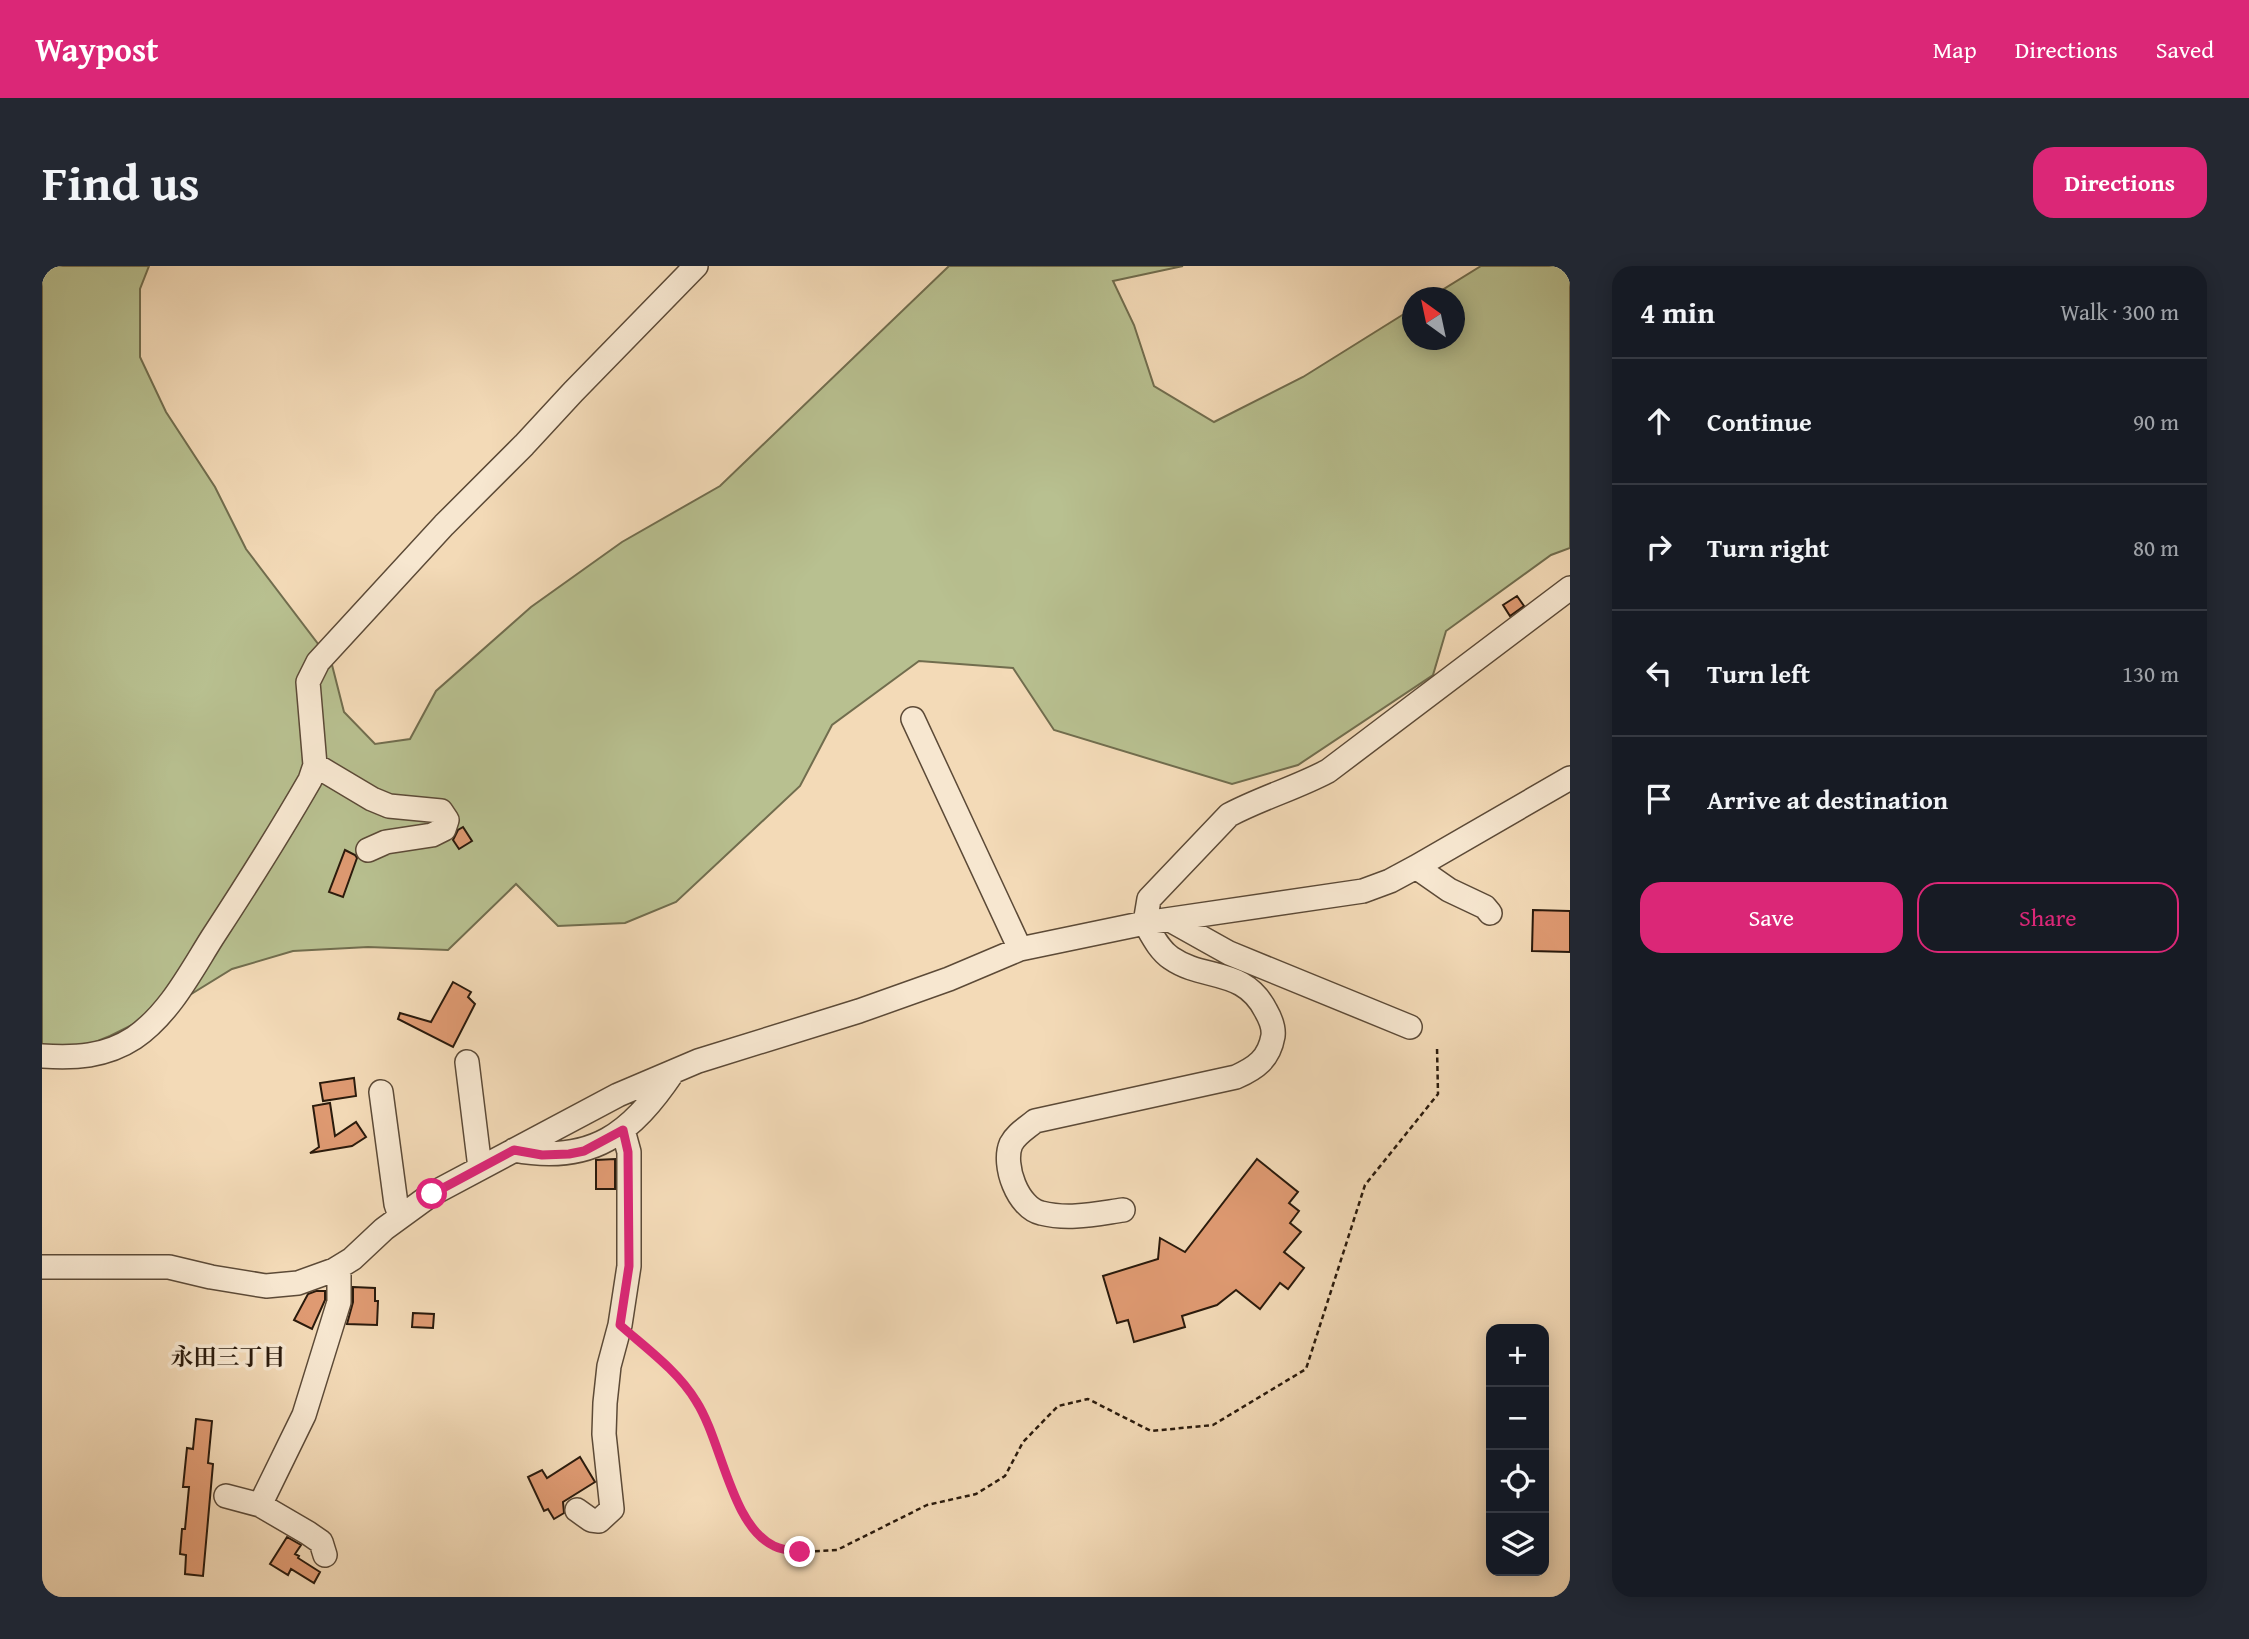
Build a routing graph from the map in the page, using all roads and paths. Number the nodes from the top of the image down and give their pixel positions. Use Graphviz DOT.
graph roads {
  1 [pos="695,266"];
  2 [pos="1570,588"];
  3 [pos="913,719"];
  4 [pos="315,765"];
  5 [pos="1570,778"];
  6 [pos="368,849"];
  7 [pos="1416,867"];
  8 [pos="1490,913"];
  9 [pos="1170,920"];
  10 [pos="1145,923"];
  11 [pos="1020,949"];
  12 [pos="1410,1027"];
  13 [pos="1437,1047"];
  14 [pos="42,1056"];
  15 [pos="467,1062"];
  16 [pos="673,1072"];
  17 [pos="380,1092"];
  18 [pos="623,1130"];
  19 [pos="514,1150"];
  20 [pos="480,1168"];
  21 [pos="1123,1210"];
  22 [pos="400,1216"];
  23 [pos="42,1267"];
  24 [pos="339,1267"];
  25 [pos="620,1325"];
  26 [pos="226,1496"];
  27 [pos="260,1506"];
  28 [pos="577,1510"];
  29 [pos="325,1555"];
  1 -- 4 [label="street"];
  2 -- 10 [label="street"];
  3 -- 11 [label="street"];
  4 -- 6 [label="street"];
  4 -- 14 [label="street"];
  5 -- 7 [label="street"];
  7 -- 8 [label="street"];
  7 -- 9 [label="street"];
  9 -- 10 [label="street"];
  9 -- 12 [label="street"];
  10 -- 11 [label="street"];
  10 -- 21 [label="street"];
  11 -- 16 [label="street"];
  13 -- 25 [label="path"];
  15 -- 20 [label="street"];
  16 -- 18 [label="street"];
  16 -- 19 [label="street"];
  17 -- 22 [label="street"];
  18 -- 19 [label="street"];
  18 -- 25 [label="street"];
  19 -- 20 [label="street"];
  20 -- 22 [label="street"];
  22 -- 24 [label="street"];
  23 -- 24 [label="street"];
  24 -- 27 [label="street"];
  25 -- 28 [label="street"];
  26 -- 27 [label="street"];
  27 -- 29 [label="street"];
}
